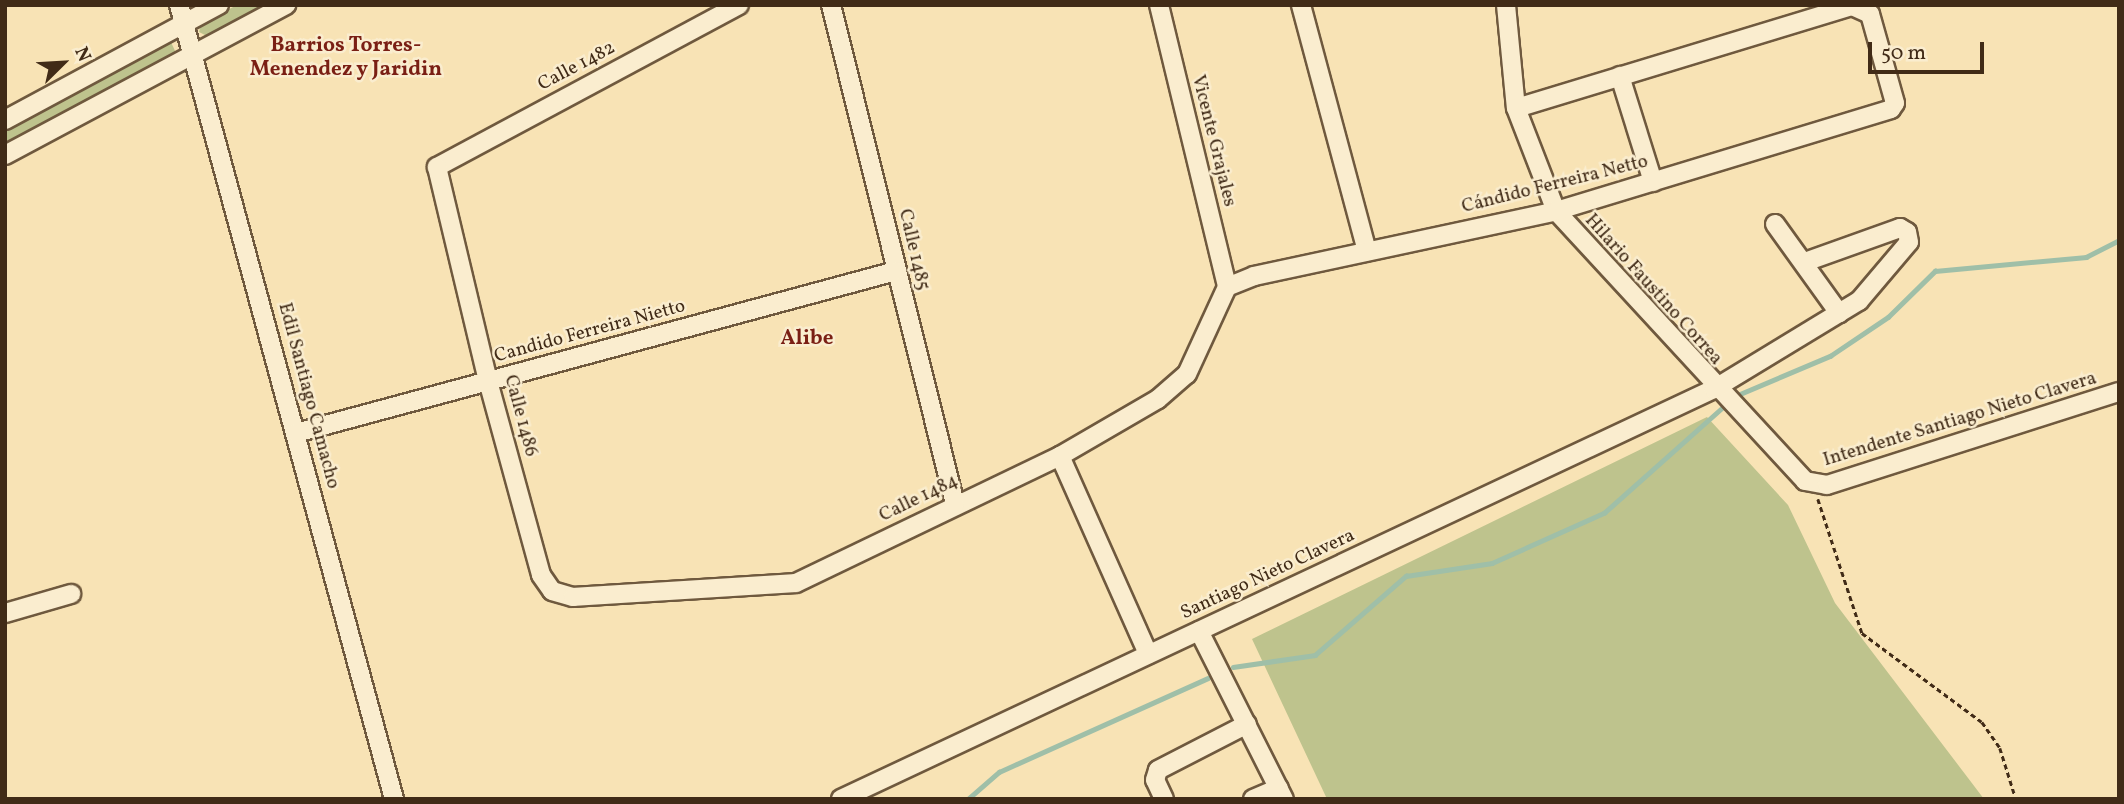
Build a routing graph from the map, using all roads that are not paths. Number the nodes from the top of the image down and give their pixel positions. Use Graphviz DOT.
graph roads {
  1 [pos="179,5"];
  2 [pos="219,5"];
  3 [pos="286,5"];
  4 [pos="739,5"];
  5 [pos="831,5"];
  6 [pos="1159,5"];
  7 [pos="1301,5"];
  8 [pos="1506,5"];
  9 [pos="184,23"];
  10 [pos="191,56"];
  11 [pos="1620,76"];
  12 [pos="1516,108"];
  13 [pos="5,120"];
  14 [pos="5,155"];
  15 [pos="437,167"];
  16 [pos="1653,182"];
  17 [pos="1556,211"];
  18 [pos="1775,224"];
  19 [pos="1367,250"];
  20 [pos="1805,262"];
  21 [pos="895,271"];
  22 [pos="1227,288"];
  23 [pos="1839,313"];
  24 [pos="488,381"];
  25 [pos="1714,389"];
  26 [pos="2119,393"];
  27 [pos="296,433"];
  28 [pos="1060,457"];
  29 [pos="1814,486"];
  30 [pos="955,504"];
  31 [pos="552,591"];
  32 [pos="71,594"];
  33 [pos="5,612"];
  34 [pos="1199,631"];
  35 [pos="1148,654"];
  36 [pos="1247,724"];
  37 [pos="1282,793"];
  38 [pos="394,799"];
  39 [pos="841,799"];
  40 [pos="1164,799"];
  41 [pos="1253,799"];
  1 -- 9 [label="street, Edil Santiago Camacho"];
  2 -- 9 [label="street"];
  3 -- 10 [label="street"];
  4 -- 15 [label="street, Calle 1482"];
  5 -- 21 [label="street, Calle 1485"];
  6 -- 22 [label="street, Vicente Grajales"];
  7 -- 19 [label="street"];
  8 -- 12 [label="street, Hilario Faustino Correa"];
  9 -- 10 [label="street, Edil Santiago Camacho"];
  9 -- 13 [label="street"];
  10 -- 14 [label="street"];
  10 -- 27 [label="street, Edil Santiago Camacho"];
  11 -- 12 [label="street"];
  11 -- 16 [label="street"];
  11 -- 16 [label="street, Cándido Ferreira Netto"];
  12 -- 17 [label="street, Hilario Faustino Correa"];
  15 -- 24 [label="street, Calle 1486"];
  16 -- 17 [label="street, Cándido Ferreira Netto"];
  17 -- 19 [label="street, Cándido Ferreira Netto"];
  17 -- 25 [label="street, Hilario Faustino Correa"];
  18 -- 20 [label="street"];
  19 -- 22 [label="street, Cándido Ferreira Netto"];
  20 -- 23 [label="street"];
  20 -- 23 [label="street, Santiago Nieto Clavera"];
  21 -- 24 [label="street, Candido Ferreira Nietto"];
  21 -- 30 [label="street, Calle 1485"];
  22 -- 28 [label="street, Calle 1484"];
  23 -- 25 [label="street, Santiago Nieto Clavera"];
  24 -- 27 [label="street, Candido Ferreira Nietto"];
  24 -- 31 [label="street, Calle 1486"];
  25 -- 29 [label="street, Hilario Faustino Correa"];
  25 -- 34 [label="street, Santiago Nieto Clavera"];
  26 -- 29 [label="street, Intendente Santiago Nieto Clavera"];
  27 -- 38 [label="street, Edil Santiago Camacho"];
  28 -- 30 [label="street, Calle 1484"];
  28 -- 35 [label="street"];
  30 -- 31 [label="street, Calle 1484"];
  32 -- 33 [label="street"];
  34 -- 35 [label="street, Santiago Nieto Clavera"];
  34 -- 36 [label="street"];
  35 -- 39 [label="street, Santiago Nieto Clavera"];
  36 -- 37 [label="street"];
  36 -- 40 [label="street"];
  37 -- 41 [label="street"];
}
